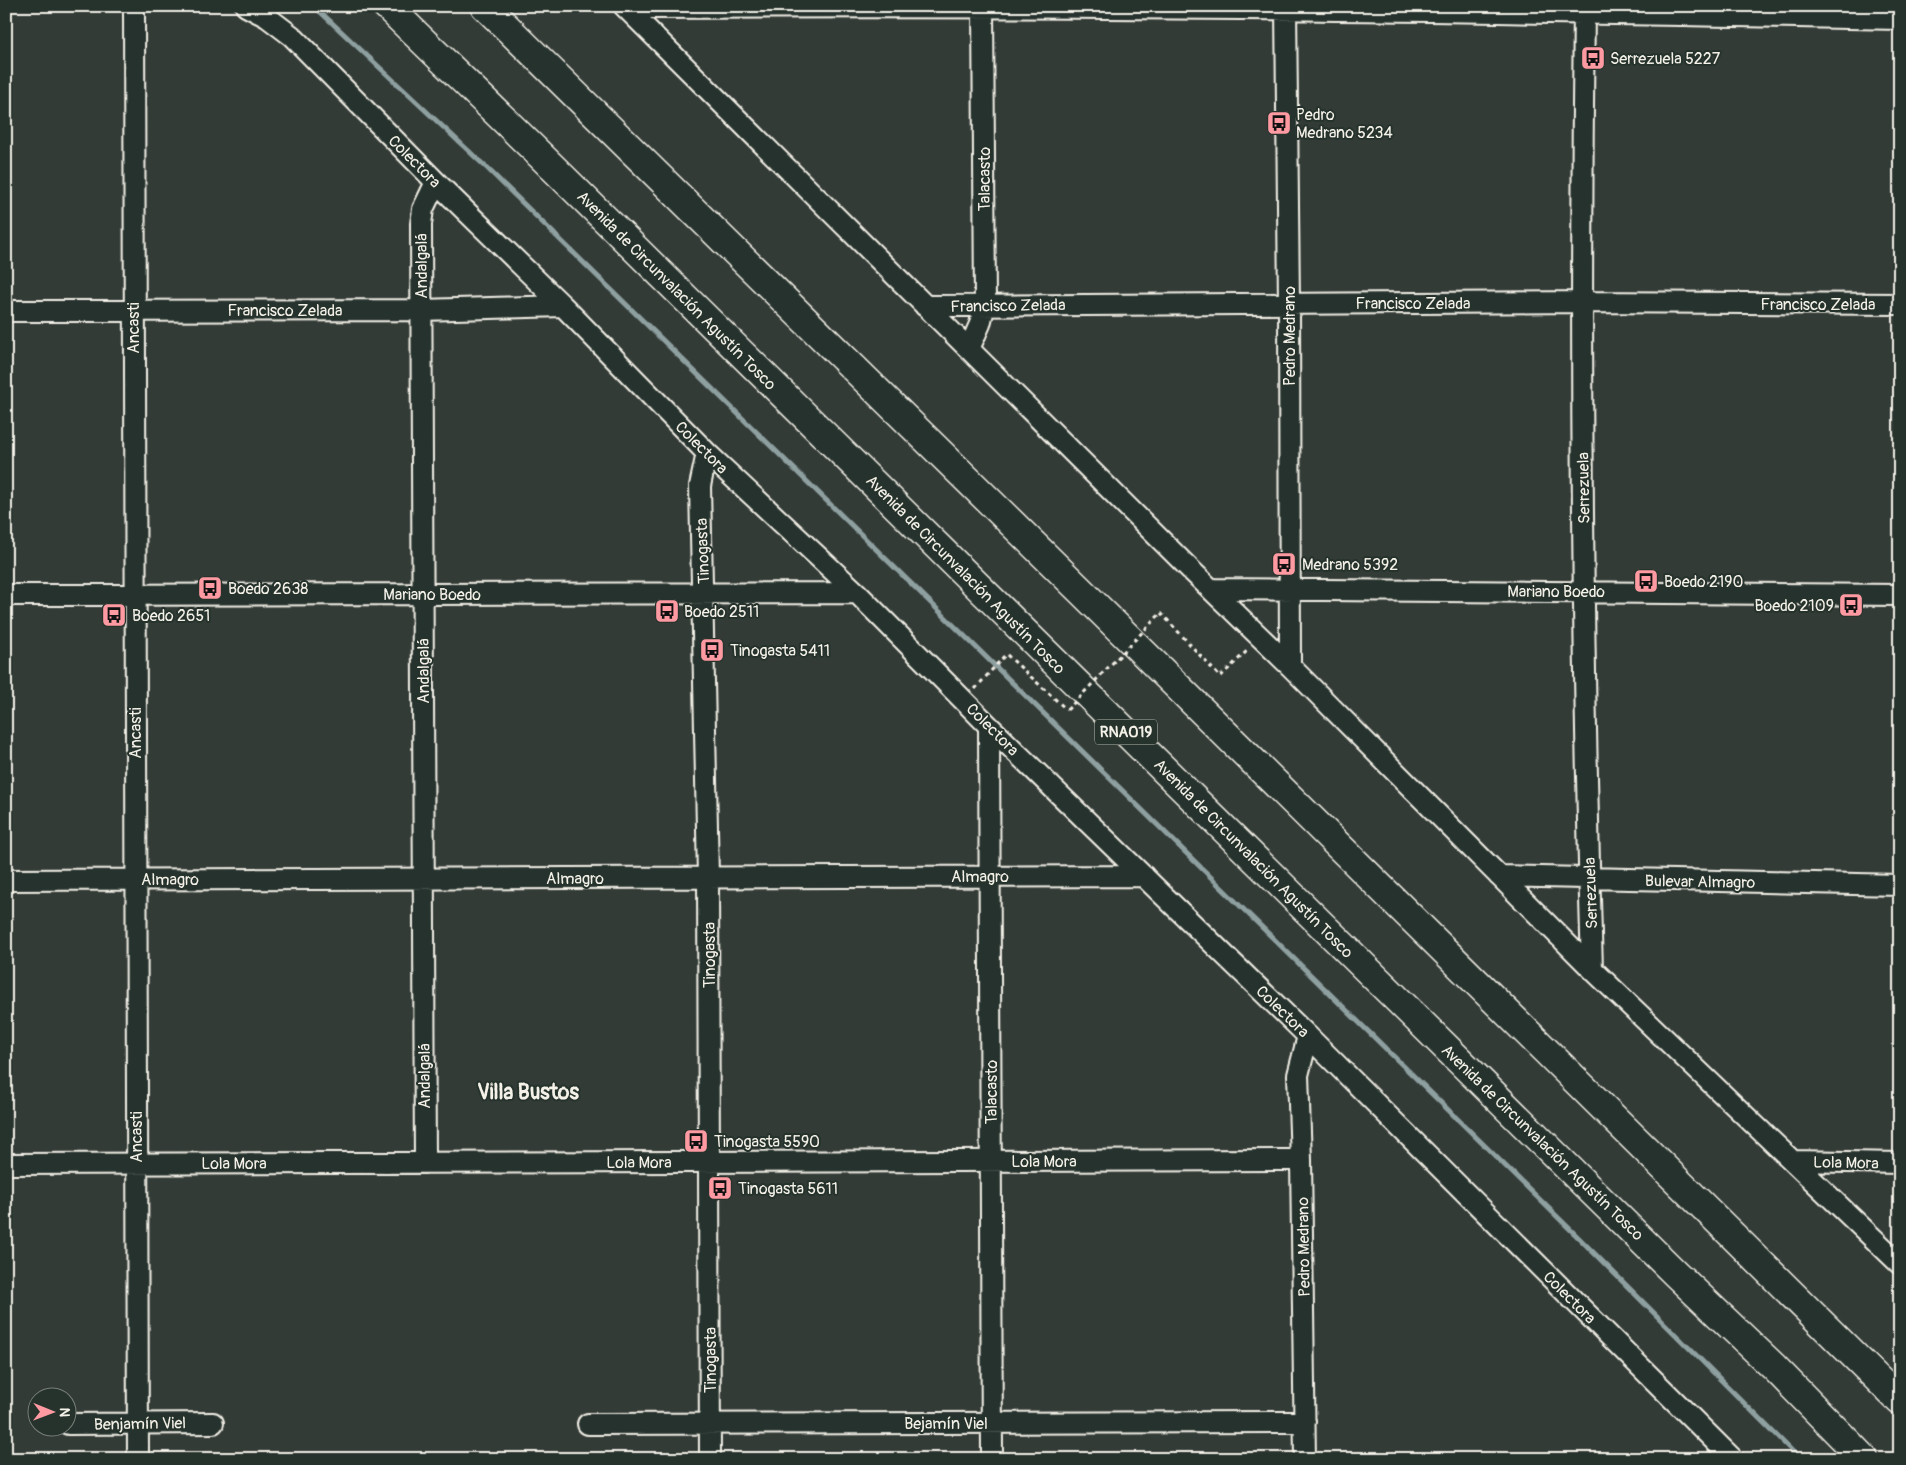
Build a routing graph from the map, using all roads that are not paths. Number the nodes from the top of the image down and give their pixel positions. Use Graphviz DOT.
graph roads {
  1 [pos="134,6"];
  2 [pos="246,6"];
  3 [pos="386,6"];
  4 [pos="485,6"];
  5 [pos="624,6"];
  6 [pos="833,6"];
  7 [pos="983,7"];
  8 [pos="1286,8"];
  9 [pos="1584,10"];
  10 [pos="646,12"];
  11 [pos="1900,19"];
  12 [pos="436,182"];
  13 [pos="1582,302"];
  14 [pos="1290,304"];
  15 [pos="1900,304"];
  16 [pos="985,305"];
  17 [pos="563,306"];
  18 [pos="926,306"];
  19 [pos="421,310"];
  20 [pos="133,311"];
  21 [pos="6,312"];
  22 [pos="968,349"];
  23 [pos="707,453"];
  24 [pos="1212,589"];
  25 [pos="1290,591"];
  26 [pos="1584,591"];
  27 [pos="422,594"];
  28 [pos="704,594"];
  29 [pos="857,594"];
  30 [pos="1900,594"];
  31 [pos="6,595"];
  32 [pos="134,595"];
  33 [pos="1290,666"];
  34 [pos="989,726"];
  35 [pos="990,876"];
  36 [pos="1144,876"];
  37 [pos="1500,876"];
  38 [pos="708,877"];
  39 [pos="423,878"];
  40 [pos="1589,879"];
  41 [pos="6,880"];
  42 [pos="135,880"];
  43 [pos="1900,885"];
  44 [pos="1592,969"];
  45 [pos="1308,1036"];
  46 [pos="991,1160"];
  47 [pos="1301,1160"];
  48 [pos="1793,1161"];
  49 [pos="710,1162"];
  50 [pos="424,1163"];
  51 [pos="1900,1163"];
  52 [pos="6,1164"];
  53 [pos="136,1164"];
  54 [pos="1900,1264"];
  55 [pos="1900,1401"];
  56 [pos="1305,1422"];
  57 [pos="213,1423"];
  58 [pos="992,1423"];
  59 [pos="78,1424"];
  60 [pos="138,1424"];
  61 [pos="588,1424"];
  62 [pos="710,1424"];
  63 [pos="138,1459"];
  64 [pos="710,1459"];
  65 [pos="992,1459"];
  66 [pos="1305,1459"];
  67 [pos="1733,1459"];
  68 [pos="1864,1459"];
  1 -- 20 [label="street, Ancasti"];
  2 -- 12 [label="street, Colectora"];
  3 -- 68 [label="highway, Avenida de Circunvalación Agustín Tosco / RNA019"];
  4 -- 55 [label="highway"];
  5 -- 10 [label="street"];
  6 -- 7 [label="street"];
  6 -- 10 [label="street"];
  7 -- 8 [label="street"];
  7 -- 16 [label="street, Talacasto"];
  8 -- 9 [label="street"];
  8 -- 14 [label="street, Pedro Medrano"];
  9 -- 11 [label="street"];
  9 -- 13 [label="street, Serrezuela"];
  10 -- 18 [label="street"];
  12 -- 17 [label="street, Colectora"];
  12 -- 19 [label="street, Andalgalá"];
  13 -- 14 [label="street, Francisco Zelada"];
  13 -- 15 [label="street, Francisco Zelada"];
  13 -- 26 [label="street, Serrezuela"];
  14 -- 16 [label="street, Francisco Zelada"];
  14 -- 25 [label="street, Pedro Medrano"];
  16 -- 18 [label="street, Francisco Zelada"];
  16 -- 22 [label="street, Talacasto"];
  17 -- 19 [label="street, Francisco Zelada"];
  17 -- 23 [label="street, Colectora"];
  18 -- 22 [label="street"];
  19 -- 20 [label="street, Francisco Zelada"];
  19 -- 27 [label="street, Andalgalá"];
  20 -- 21 [label="street, Francisco Zelada"];
  20 -- 32 [label="street, Ancasti"];
  22 -- 24 [label="street"];
  23 -- 28 [label="street, Tinogasta"];
  23 -- 29 [label="street, Colectora"];
  24 -- 25 [label="street, Mariano Boedo"];
  24 -- 33 [label="street"];
  25 -- 26 [label="street, Mariano Boedo"];
  25 -- 33 [label="street, Pedro Medrano"];
  26 -- 30 [label="street, Mariano Boedo"];
  26 -- 40 [label="street, Serrezuela"];
  27 -- 28 [label="street, Mariano Boedo"];
  27 -- 32 [label="street, Mariano Boedo"];
  27 -- 39 [label="street, Andalgalá"];
  28 -- 29 [label="street, Mariano Boedo"];
  28 -- 38 [label="street, Tinogasta"];
  29 -- 34 [label="street, Colectora"];
  31 -- 32 [label="street, Mariano Boedo"];
  32 -- 42 [label="street, Ancasti"];
  33 -- 37 [label="street"];
  34 -- 35 [label="street, Talacasto"];
  34 -- 36 [label="street, Colectora"];
  35 -- 36 [label="street, Almagro"];
  35 -- 38 [label="street, Almagro"];
  35 -- 46 [label="street, Talacasto"];
  36 -- 45 [label="street, Colectora"];
  37 -- 40 [label="street, Bulevar Almagro"];
  37 -- 44 [label="street"];
  38 -- 39 [label="street, Almagro"];
  38 -- 49 [label="street, Tinogasta"];
  39 -- 42 [label="street, Almagro"];
  39 -- 50 [label="street, Andalgalá"];
  40 -- 43 [label="street, Bulevar Almagro"];
  40 -- 44 [label="street, Serrezuela"];
  41 -- 42 [label="street, Almagro"];
  42 -- 53 [label="street, Ancasti"];
  44 -- 48 [label="street"];
  45 -- 47 [label="street, Pedro Medrano"];
  45 -- 67 [label="street, Colectora"];
  46 -- 47 [label="street, Lola Mora"];
  46 -- 49 [label="street, Lola Mora"];
  46 -- 58 [label="street, Talacasto"];
  47 -- 56 [label="street, Pedro Medrano"];
  48 -- 51 [label="street, Lola Mora"];
  48 -- 54 [label="street"];
  49 -- 50 [label="street, Lola Mora"];
  49 -- 62 [label="street, Tinogasta"];
  50 -- 53 [label="street, Lola Mora"];
  52 -- 53 [label="street, Lola Mora"];
  53 -- 60 [label="street, Ancasti"];
  56 -- 58 [label="street, Bejamín Viel"];
  56 -- 66 [label="street, Pedro Medrano"];
  57 -- 60 [label="street, Benjamín Viel"];
  58 -- 62 [label="street, Bejamín Viel"];
  58 -- 65 [label="street, Talacasto"];
  59 -- 60 [label="street, Benjamín Viel"];
  60 -- 63 [label="street, Ancasti"];
  61 -- 62 [label="street, Bejamín Viel"];
  62 -- 64 [label="street, Tinogasta"];
}
